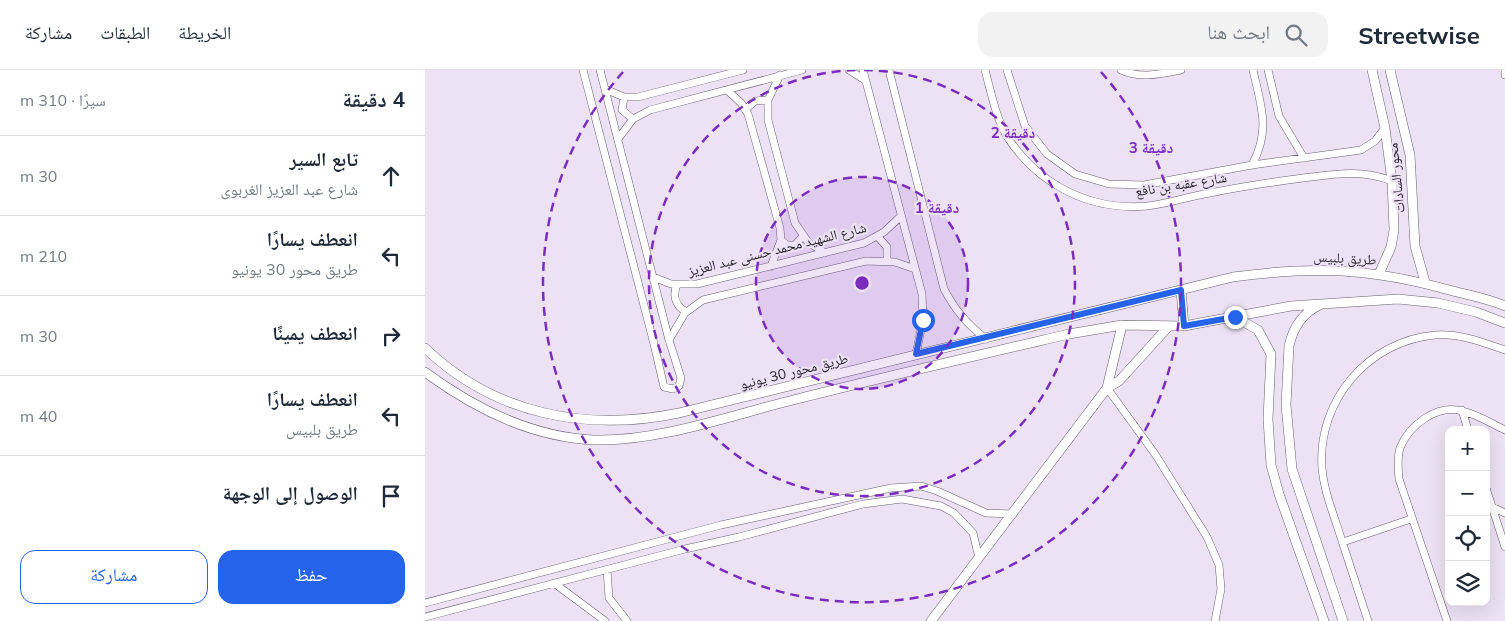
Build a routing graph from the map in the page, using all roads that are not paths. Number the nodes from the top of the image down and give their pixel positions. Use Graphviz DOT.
graph roads {
  1 [pos="583,70"];
  2 [pos="601,70"];
  3 [pos="743,70"];
  4 [pos="802,70"];
  5 [pos="849,70"];
  6 [pos="863,70"];
  7 [pos="889,70"];
  8 [pos="985,70"];
  9 [pos="1007,70"];
  10 [pos="1121,70"];
  11 [pos="1181,70"];
  12 [pos="1253,70"];
  13 [pos="1269,70"];
  14 [pos="1372,70"];
  15 [pos="1390,70"];
  16 [pos="1505,70"];
  17 [pos="780,75"];
  18 [pos="1505,75"];
  19 [pos="865,80"];
  20 [pos="605,88"];
  21 [pos="727,90"];
  22 [pos="624,97"];
  23 [pos="768,100"];
  24 [pos="1399,108"];
  25 [pos="746,109"];
  26 [pos="1382,111"];
  27 [pos="633,119"];
  28 [pos="1385,128"];
  29 [pos="618,139"];
  30 [pos="1304,158"];
  31 [pos="1252,165"];
  32 [pos="1392,181"];
  33 [pos="901,216"];
  34 [pos="803,236"];
  35 [pos="878,237"];
  36 [pos="781,240"];
  37 [pos="825,253"];
  38 [pos="887,261"];
  39 [pos="771,266"];
  40 [pos="915,269"];
  41 [pos="1379,274"];
  42 [pos="653,277"];
  43 [pos="1425,282"];
  44 [pos="677,285"];
  45 [pos="1442,288"];
  46 [pos="1181,290"];
  47 [pos="1325,303"];
  48 [pos="1438,303"];
  49 [pos="1505,306"];
  50 [pos="687,312"];
  51 [pos="1235,317"];
  52 [pos="1505,323"];
  53 [pos="1122,325"];
  54 [pos="1169,326"];
  55 [pos="1184,326"];
  56 [pos="986,339"];
  57 [pos="669,340"];
  58 [pos="425,348"];
  59 [pos="1505,350"];
  60 [pos="916,354"];
  61 [pos="425,372"];
  62 [pos="1107,388"];
  63 [pos="1462,410"];
  64 [pos="1467,426"];
  65 [pos="1505,430"];
  66 [pos="1490,501"];
  67 [pos="1492,507"];
  68 [pos="1505,513"];
  69 [pos="1014,514"];
  70 [pos="1411,519"];
  71 [pos="1343,542"];
  72 [pos="652,544"];
  73 [pos="1505,547"];
  74 [pos="656,556"];
  75 [pos="979,558"];
  76 [pos="607,570"];
  77 [pos="554,583"];
  78 [pos="486,587"];
  79 [pos="490,600"];
  80 [pos="425,603"];
  81 [pos="425,617"];
  82 [pos="605,621"];
  83 [pos="627,621"];
  84 [pos="931,621"];
  85 [pos="1215,621"];
  86 [pos="1324,621"];
  87 [pos="1343,621"];
  88 [pos="1368,621"];
  89 [pos="1447,621"];
  1 -- 57 [label="street"];
  2 -- 20 [label="street"];
  3 -- 22 [label="street"];
  4 -- 17 [label="street"];
  5 -- 19 [label="street"];
  6 -- 19 [label="street"];
  7 -- 56 [label="street"];
  8 -- 32 [label="street, شارع عقبه بن نافع"];
  9 -- 31 [label="street, شارع عقبه بن نافع"];
  10 -- 11 [label="street"];
  12 -- 31 [label="street"];
  13 -- 30 [label="street"];
  14 -- 26 [label="street, محور السادات"];
  15 -- 24 [label="street, محور السادات"];
  16 -- 18 [label="street"];
  17 -- 21 [label="street"];
  17 -- 23 [label="street"];
  19 -- 33 [label="street"];
  20 -- 22 [label="street"];
  20 -- 29 [label="street"];
  21 -- 25 [label="street"];
  21 -- 27 [label="street"];
  22 -- 27 [label="street"];
  23 -- 25 [label="street"];
  23 -- 34 [label="street"];
  24 -- 26 [label="street"];
  24 -- 43 [label="street, محور السادات"];
  25 -- 36 [label="street"];
  26 -- 28 [label="street, محور السادات"];
  27 -- 29 [label="street"];
  28 -- 30 [label="street, شارع عقبه بن نافع"];
  28 -- 32 [label="street, محور السادات"];
  29 -- 42 [label="street"];
  30 -- 31 [label="street, شارع عقبه بن نافع"];
  32 -- 41 [label="street, محور السادات"];
  33 -- 35 [label="street, شارع الشهيد محمد حسنى عبد العزيز"];
  33 -- 40 [label="street"];
  34 -- 36 [label="street"];
  34 -- 37 [label="street"];
  35 -- 37 [label="street, شارع الشهيد محمد حسنى عبد العزيز"];
  35 -- 38 [label="street"];
  36 -- 39 [label="street"];
  37 -- 39 [label="street, شارع الشهيد محمد حسنى عبد العزيز"];
  38 -- 40 [label="street"];
  38 -- 50 [label="street"];
  39 -- 44 [label="street, شارع الشهيد محمد حسنى عبد العزيز"];
  40 -- 60 [label="street"];
  41 -- 43 [label="street, طريق بلبيس"];
  41 -- 46 [label="street, طريق بلبيس"];
  42 -- 44 [label="street, شارع الشهيد محمد حسنى عبد العزيز"];
  42 -- 57 [label="street"];
  43 -- 45 [label="street, طريق بلبيس"];
  44 -- 50 [label="street"];
  45 -- 48 [label="street"];
  45 -- 49 [label="street, طريق بلبيس"];
  46 -- 55 [label="street"];
  46 -- 56 [label="street, طريق محور 30 يونيو"];
  47 -- 48 [label="street"];
  47 -- 51 [label="street"];
  47 -- 87 [label="street"];
  48 -- 52 [label="street"];
  50 -- 57 [label="street"];
  51 -- 55 [label="street"];
  51 -- 86 [label="street"];
  53 -- 54 [label="street, طريق محور 30 يونيو"];
  53 -- 61 [label="street, طريق محور 30 يونيو"];
  53 -- 62 [label="street"];
  54 -- 55 [label="street, طريق محور 30 يونيو"];
  54 -- 62 [label="street"];
  56 -- 60 [label="street, طريق محور 30 يونيو"];
  58 -- 60 [label="street, طريق محور 30 يونيو"];
  59 -- 71 [label="street"];
  62 -- 69 [label="street"];
  62 -- 85 [label="street"];
  63 -- 64 [label="street"];
  63 -- 65 [label="street"];
  63 -- 70 [label="street"];
  66 -- 67 [label="street"];
  67 -- 68 [label="street"];
  67 -- 73 [label="street"];
  69 -- 72 [label="street"];
  69 -- 75 [label="street"];
  70 -- 71 [label="street"];
  70 -- 89 [label="street"];
  71 -- 88 [label="street"];
  72 -- 74 [label="street"];
  72 -- 78 [label="street"];
  74 -- 75 [label="street"];
  74 -- 76 [label="street"];
  75 -- 84 [label="street"];
  76 -- 77 [label="street"];
  76 -- 83 [label="street"];
  77 -- 79 [label="street"];
  77 -- 82 [label="street"];
  78 -- 79 [label="street"];
  78 -- 80 [label="street"];
  79 -- 81 [label="street"];
}
